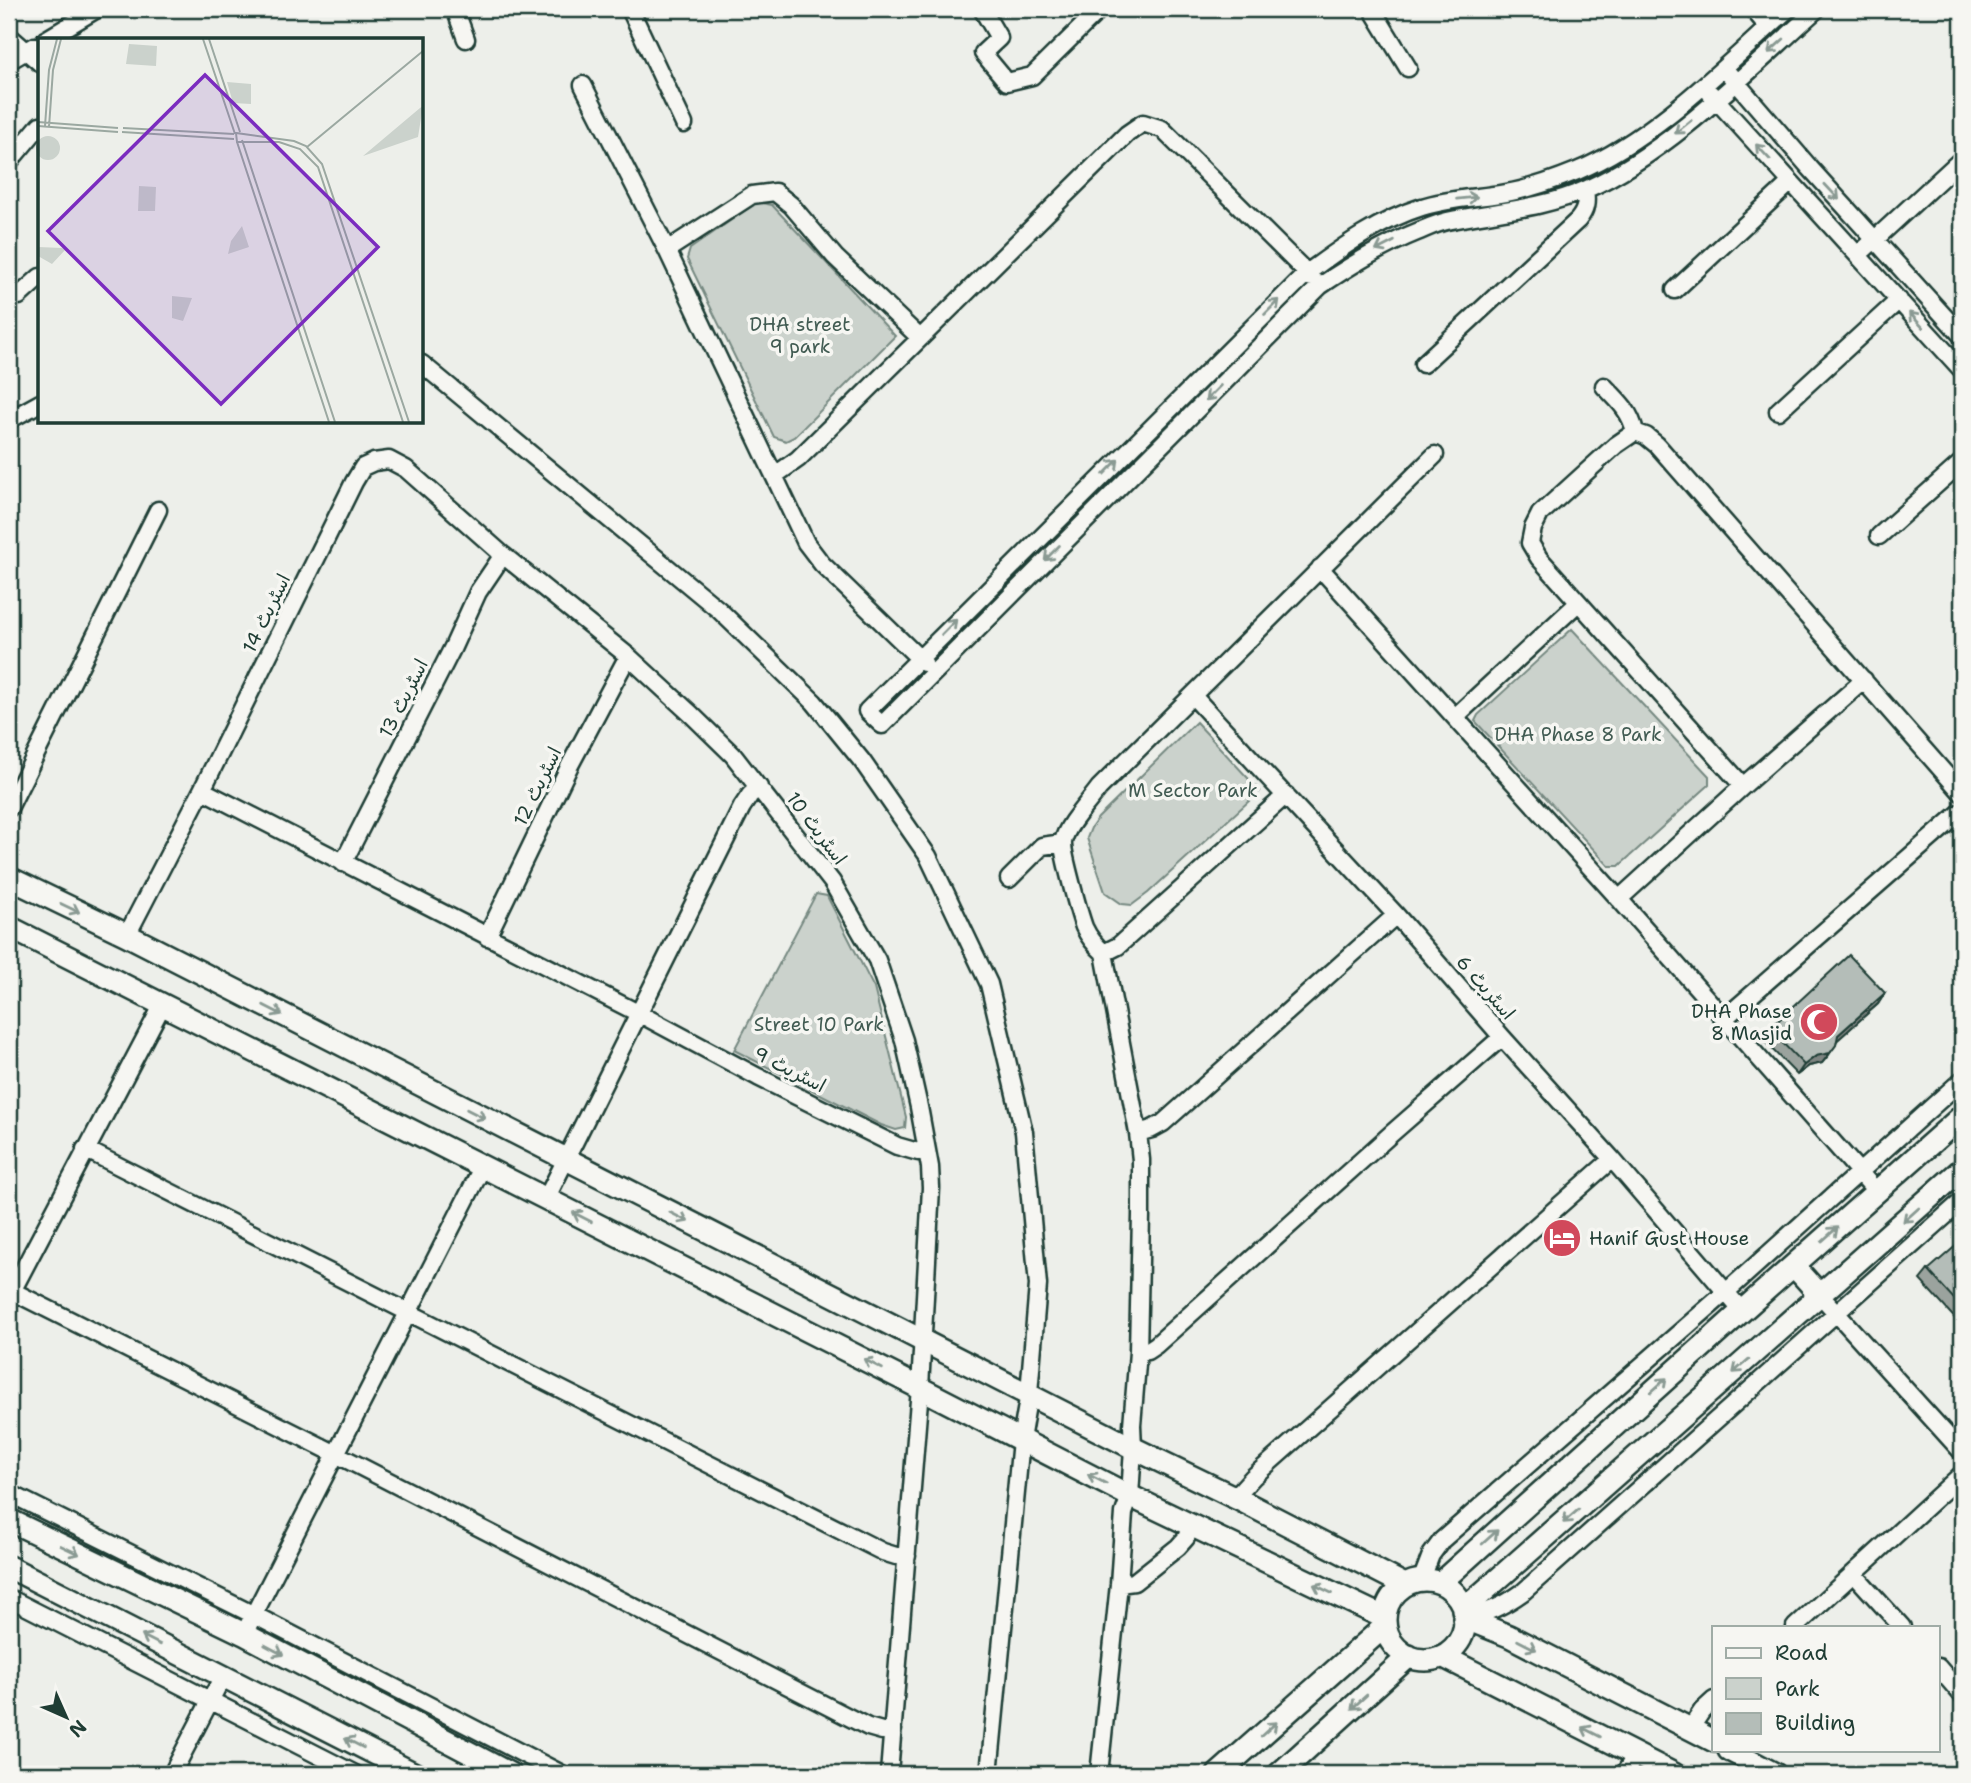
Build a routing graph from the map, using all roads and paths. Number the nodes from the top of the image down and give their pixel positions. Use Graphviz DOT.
graph roads {
  1 [pos="97,9"];
  2 [pos="455,9"];
  3 [pos="630,9"];
  4 [pos="982,9"];
  5 [pos="1100,9"];
  6 [pos="1372,9"];
  7 [pos="1753,9"];
  8 [pos="1788,9"];
  9 [pos="1817,9"];
  10 [pos="1768,27"];
  11 [pos="9,36"];
  12 [pos="48,38"];
  13 [pos="466,38"];
  14 [pos="34,47"];
  15 [pos="9,61"];
  16 [pos="1723,67"];
  17 [pos="1408,68"];
  18 [pos="1735,83"];
  19 [pos="583,85"];
  20 [pos="1703,85"];
  21 [pos="1716,100"];
  22 [pos="684,124"];
  23 [pos="38,127"];
  24 [pos="1962,159"];
  25 [pos="9,162"];
  26 [pos="1791,182"];
  27 [pos="1585,190"];
  28 [pos="1875,239"];
  29 [pos="667,250"];
  30 [pos="1857,255"];
  31 [pos="1307,273"];
  32 [pos="38,279"];
  33 [pos="1320,286"];
  34 [pos="1675,290"];
  35 [pos="19,296"];
  36 [pos="1899,300"];
  37 [pos="1962,336"];
  38 [pos="920,338"];
  39 [pos="424,365"];
  40 [pos="1423,365"];
  41 [pos="1962,370"];
  42 [pos="1604,386"];
  43 [pos="38,404"];
  44 [pos="1778,411"];
  45 [pos="9,420"];
  46 [pos="1636,432"];
  47 [pos="1435,455"];
  48 [pos="374,462"];
  49 [pos="1962,462"];
  50 [pos="774,476"];
  51 [pos="158,510"];
  52 [pos="1879,536"];
  53 [pos="503,555"];
  54 [pos="1320,568"];
  55 [pos="1578,603"];
  56 [pos="628,656"];
  57 [pos="918,658"];
  58 [pos="933,673"];
  59 [pos="1864,680"];
  60 [pos="1194,695"];
  61 [pos="1455,717"];
  62 [pos="1743,786"];
  63 [pos="759,787"];
  64 [pos="202,790"];
  65 [pos="1962,793"];
  66 [pos="1286,794"];
  67 [pos="9,808"];
  68 [pos="1962,811"];
  69 [pos="1063,843"];
  70 [pos="343,863"];
  71 [pos="9,878"];
  72 [pos="1009,879"];
  73 [pos="1619,899"];
  74 [pos="1396,915"];
  75 [pos="11,933"];
  76 [pos="127,935"];
  77 [pos="487,937"];
  78 [pos="1104,953"];
  79 [pos="163,1004"];
  80 [pos="638,1013"];
  81 [pos="1725,1018"];
  82 [pos="1502,1037"];
  83 [pos="1962,1080"];
  84 [pos="1962,1116"];
  85 [pos="1138,1133"];
  86 [pos="85,1149"];
  87 [pos="927,1152"];
  88 [pos="1612,1159"];
  89 [pos="566,1160"];
  90 [pos="482,1168"];
  91 [pos="1962,1169"];
  92 [pos="1860,1172"];
  93 [pos="1877,1192"];
  94 [pos="546,1199"];
  95 [pos="1962,1201"];
  96 [pos="1794,1266"];
  97 [pos="1726,1292"];
  98 [pos="10,1294"];
  99 [pos="1821,1296"];
  100 [pos="1742,1311"];
  101 [pos="408,1312"];
  102 [pos="1836,1315"];
  103 [pos="923,1340"];
  104 [pos="1138,1352"];
  105 [pos="920,1388"];
  106 [pos="1029,1393"];
  107 [pos="1021,1440"];
  108 [pos="1959,1443"];
  109 [pos="1133,1448"];
  110 [pos="336,1454"];
  111 [pos="1962,1474"];
  112 [pos="9,1493"];
  113 [pos="1130,1496"];
  114 [pos="1238,1499"];
  115 [pos="9,1520"];
  116 [pos="1191,1526"];
  117 [pos="907,1556"];
  118 [pos="9,1567"];
  119 [pos="1854,1574"];
  120 [pos="1422,1583"];
  121 [pos="1119,1584"];
  122 [pos="9,1598"];
  123 [pos="1464,1614"];
  124 [pos="254,1615"];
  125 [pos="1385,1622"];
  126 [pos="1796,1626"];
  127 [pos="1901,1626"];
  128 [pos="244,1634"];
  129 [pos="1442,1656"];
  130 [pos="1409,1657"];
  131 [pos="1940,1669"];
  132 [pos="223,1676"];
  133 [pos="1962,1695"];
  134 [pos="210,1702"];
  135 [pos="1712,1702"];
  136 [pos="1690,1728"];
  137 [pos="893,1730"];
  138 [pos="1712,1740"];
  139 [pos="1732,1752"];
  140 [pos="1636,1755"];
  141 [pos="1763,1772"];
  142 [pos="172,1774"];
  143 [pos="355,1774"];
  144 [pos="415,1774"];
  145 [pos="510,1774"];
  146 [pos="562,1774"];
  147 [pos="889,1774"];
  148 [pos="989,1774"];
  149 [pos="1099,1774"];
  150 [pos="1218,1774"];
  151 [pos="1279,1774"];
  152 [pos="1625,1774"];
  153 [pos="1674,1774"];
  1 -- 12 [label="street"];
  2 -- 13 [label="street"];
  3 -- 22 [label="street"];
  4 -- 5 [label="street"];
  6 -- 17 [label="street"];
  7 -- 10 [label="street"];
  8 -- 10 [label="street"];
  9 -- 18 [label="street, one-way"];
  10 -- 16 [label="street"];
  11 -- 14 [label="street"];
  14 -- 15 [label="street"];
  16 -- 18 [label="street"];
  16 -- 20 [label="street"];
  18 -- 21 [label="street"];
  18 -- 28 [label="street, one-way"];
  19 -- 29 [label="street"];
  20 -- 21 [label="street"];
  31 -- 20 [label="street, one-way"];
  26 -- 21 [label="street, one-way"];
  21 -- 27 [label="street, one-way"];
  23 -- 25 [label="street"];
  24 -- 28 [label="street"];
  26 -- 30 [label="street"];
  26 -- 34 [label="street"];
  27 -- 33 [label="street, one-way"];
  27 -- 40 [label="street"];
  28 -- 30 [label="street"];
  28 -- 37 [label="street"];
  29 -- 38 [label="street"];
  29 -- 50 [label="street"];
  30 -- 36 [label="street"];
  31 -- 33 [label="street"];
  31 -- 38 [label="street"];
  57 -- 31 [label="street, one-way"];
  32 -- 35 [label="street"];
  33 -- 58 [label="street, one-way"];
  41 -- 36 [label="street, one-way"];
  36 -- 44 [label="street"];
  38 -- 50 [label="street"];
  39 -- 106 [label="street"];
  42 -- 46 [label="street"];
  43 -- 45 [label="street"];
  46 -- 55 [label="street"];
  46 -- 59 [label="street"];
  47 -- 54 [label="street"];
  48 -- 53 [label="street, اسٹریٹ 10"];
  48 -- 64 [label="street, اسٹریٹ 14"];
  49 -- 52 [label="street"];
  50 -- 57 [label="street"];
  51 -- 67 [label="street"];
  53 -- 56 [label="street, اسٹریٹ 10"];
  53 -- 70 [label="street, اسٹریٹ 13"];
  54 -- 60 [label="street"];
  54 -- 61 [label="street"];
  55 -- 61 [label="street"];
  55 -- 62 [label="street"];
  56 -- 63 [label="street, اسٹریٹ 10"];
  56 -- 77 [label="street, اسٹریٹ 12"];
  57 -- 58 [label="street"];
  57 -- 58 [label="street"];
  59 -- 62 [label="street"];
  59 -- 65 [label="street"];
  60 -- 66 [label="street, اسٹریٹ 6"];
  60 -- 69 [label="street"];
  61 -- 73 [label="street"];
  62 -- 73 [label="street"];
  63 -- 80 [label="street"];
  63 -- 87 [label="street, اسٹریٹ 10"];
  64 -- 70 [label="street, اسٹریٹ 9"];
  64 -- 76 [label="street, اسٹریٹ 14"];
  66 -- 74 [label="street, اسٹریٹ 6"];
  66 -- 78 [label="street"];
  68 -- 81 [label="street"];
  69 -- 72 [label="street"];
  69 -- 78 [label="street"];
  70 -- 77 [label="street, اسٹریٹ 9"];
  71 -- 76 [label="street, one-way"];
  73 -- 81 [label="street"];
  74 -- 82 [label="street, اسٹریٹ 6"];
  74 -- 85 [label="street"];
  75 -- 79 [label="street"];
  76 -- 89 [label="street, one-way"];
  77 -- 80 [label="street, اسٹریٹ 9"];
  78 -- 85 [label="street"];
  79 -- 86 [label="street"];
  79 -- 90 [label="street"];
  80 -- 87 [label="street, اسٹریٹ 9"];
  80 -- 89 [label="street"];
  81 -- 92 [label="street"];
  82 -- 88 [label="street, اسٹریٹ 6"];
  82 -- 104 [label="street"];
  83 -- 92 [label="street"];
  84 -- 93 [label="street"];
  85 -- 104 [label="street"];
  86 -- 98 [label="street"];
  86 -- 101 [label="street"];
  87 -- 103 [label="street, اسٹریٹ 10"];
  88 -- 97 [label="street, اسٹریٹ 6"];
  88 -- 114 [label="street"];
  89 -- 94 [label="street"];
  89 -- 103 [label="street, one-way"];
  90 -- 94 [label="street"];
  90 -- 101 [label="street"];
  91 -- 99 [label="street, one-way"];
  92 -- 93 [label="street"];
  92 -- 97 [label="street"];
  96 -- 93 [label="street, one-way"];
  105 -- 94 [label="street, one-way"];
  95 -- 102 [label="street"];
  96 -- 99 [label="street"];
  96 -- 100 [label="street"];
  97 -- 100 [label="street, اسٹریٹ 6"];
  97 -- 120 [label="street"];
  98 -- 110 [label="street"];
  99 -- 102 [label="street"];
  99 -- 123 [label="street, one-way"];
  120 -- 100 [label="street, one-way"];
  101 -- 110 [label="street"];
  101 -- 117 [label="street"];
  102 -- 108 [label="street"];
  102 -- 123 [label="street"];
  103 -- 105 [label="street, اسٹریٹ 10"];
  103 -- 106 [label="street"];
  104 -- 109 [label="street"];
  105 -- 107 [label="street"];
  105 -- 117 [label="street, اسٹریٹ 10"];
  106 -- 107 [label="street"];
  106 -- 109 [label="street"];
  113 -- 107 [label="street, one-way"];
  107 -- 148 [label="street"];
  109 -- 113 [label="street"];
  109 -- 114 [label="street"];
  110 -- 124 [label="street"];
  110 -- 137 [label="street"];
  111 -- 119 [label="street"];
  112 -- 124 [label="street"];
  113 -- 116 [label="street"];
  113 -- 121 [label="street"];
  114 -- 120 [label="street"];
  115 -- 128 [label="street, one-way"];
  116 -- 121 [label="street"];
  125 -- 116 [label="street, one-way"];
  117 -- 137 [label="street, اسٹریٹ 10"];
  132 -- 118 [label="street, one-way"];
  119 -- 126 [label="street"];
  119 -- 127 [label="street"];
  120 -- 123 [label="street"];
  120 -- 125 [label="street"];
  121 -- 149 [label="street"];
  122 -- 134 [label="street"];
  123 -- 129 [label="street"];
  123 -- 136 [label="street, one-way"];
  124 -- 128 [label="street"];
  124 -- 146 [label="street"];
  125 -- 130 [label="street"];
  150 -- 125 [label="street, one-way"];
  128 -- 145 [label="street, one-way"];
  129 -- 130 [label="street"];
  140 -- 129 [label="street, one-way"];
  130 -- 151 [label="street, one-way"];
  131 -- 133 [label="street"];
  132 -- 134 [label="street"];
  144 -- 132 [label="street, one-way"];
  134 -- 142 [label="street"];
  134 -- 143 [label="street"];
  135 -- 136 [label="street"];
  136 -- 138 [label="street"];
  137 -- 147 [label="street, اسٹریٹ 10"];
  139 -- 141 [label="street"];
  140 -- 152 [label="street"];
  140 -- 153 [label="street"];
}
